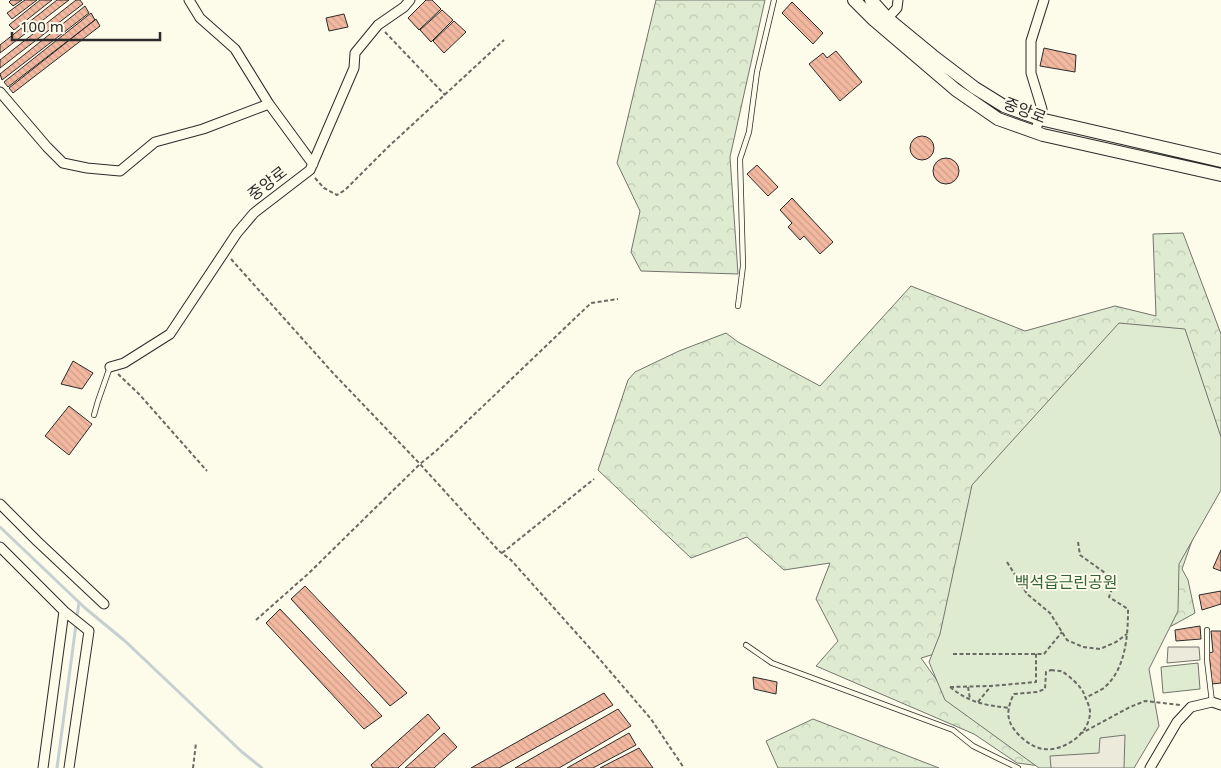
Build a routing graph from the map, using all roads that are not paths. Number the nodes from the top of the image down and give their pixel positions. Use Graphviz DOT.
graph roads {
  1 [pos="189,0"];
  2 [pos="410,0"];
  3 [pos="774,0"];
  4 [pos="854,0"];
  5 [pos="871,0"];
  6 [pos="898,0"];
  7 [pos="1044,0"];
  8 [pos="884,22"];
  9 [pos="0,92"];
  10 [pos="269,104"];
  11 [pos="1040,119"];
  12 [pos="1035,132"];
  13 [pos="1221,161"];
  14 [pos="311,167"];
  15 [pos="1221,175"];
  16 [pos="738,306"];
  17 [pos="110,368"];
  18 [pos="94,416"];
  19 [pos="0,504"];
  20 [pos="0,547"];
  21 [pos="104,604"];
  22 [pos="66,612"];
  23 [pos="1207,630"];
  24 [pos="746,644"];
  25 [pos="1217,703"];
  26 [pos="44,768"];
  27 [pos="69,768"];
  28 [pos="1018,768"];
  29 [pos="1150,768"];
  1 -- 10 [label="street"];
  2 -- 14 [label="street, 중앙로"];
  3 -- 16 [label="lane"];
  4 -- 8 [label="main road, 중앙로"];
  5 -- 8 [label="main road, 중앙로"];
  6 -- 8 [label="street"];
  7 -- 11 [label="street"];
  8 -- 11 [label="main road, 중앙로"];
  8 -- 12 [label="main road, 중앙로"];
  9 -- 10 [label="street"];
  10 -- 14 [label="street"];
  11 -- 12 [label="street"];
  11 -- 13 [label="main road, 중앙로"];
  12 -- 15 [label="main road, 중앙로"];
  14 -- 17 [label="street, 중앙로"];
  17 -- 18 [label="lane"];
  19 -- 21 [label="street"];
  20 -- 22 [label="street"];
  22 -- 26 [label="street"];
  22 -- 27 [label="street"];
  23 -- 25 [label="lane"];
  24 -- 28 [label="lane"];
  25 -- 29 [label="street"];
}
